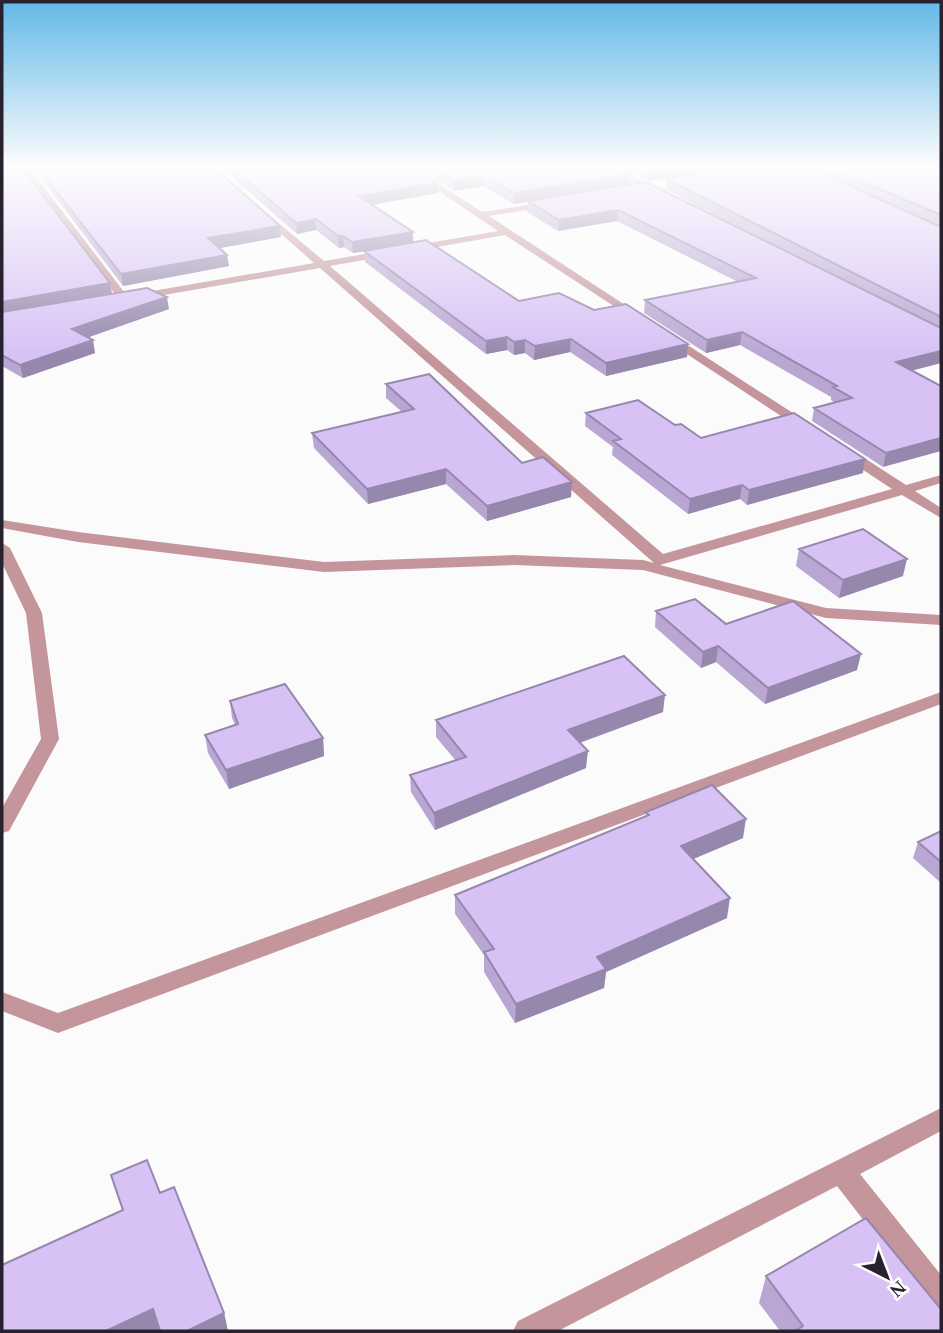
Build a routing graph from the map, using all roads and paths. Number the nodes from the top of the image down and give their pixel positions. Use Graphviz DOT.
graph roads {
  1 [pos="72,231"];
  2 [pos="284,231"];
  3 [pos="507,232"];
  4 [pos="322,264"];
  5 [pos="124,299"];
  6 [pos="110,301"];
  7 [pos="648,323"];
  8 [pos="659,331"];
  9 [pos="823,437"];
  10 [pos="834,444"];
  11 [pos="941,480"];
  12 [pos="904,490"];
  13 [pos="941,514"];
  14 [pos="2,524"];
  15 [pos="2,548"];
  16 [pos="941,620"];
  17 [pos="941,698"];
  18 [pos="2,826"];
  19 [pos="2,1000"];
  20 [pos="941,1119"];
  21 [pos="841,1170"];
  22 [pos="941,1297"];
  23 [pos="528,1331"];
  1 -- 5 [label="street"];
  2 -- 4 [label="street"];
  3 -- 4 [label="street"];
  3 -- 7 [label="street"];
  4 -- 5 [label="street"];
  4 -- 12 [label="street"];
  5 -- 6 [label="street"];
  8 -- 9 [label="street"];
  10 -- 12 [label="street"];
  11 -- 12 [label="street"];
  12 -- 13 [label="street"];
  14 -- 16 [label="street"];
  15 -- 18 [label="street"];
  17 -- 19 [label="street"];
  20 -- 21 [label="street"];
  21 -- 22 [label="street"];
  21 -- 23 [label="street"];
}
